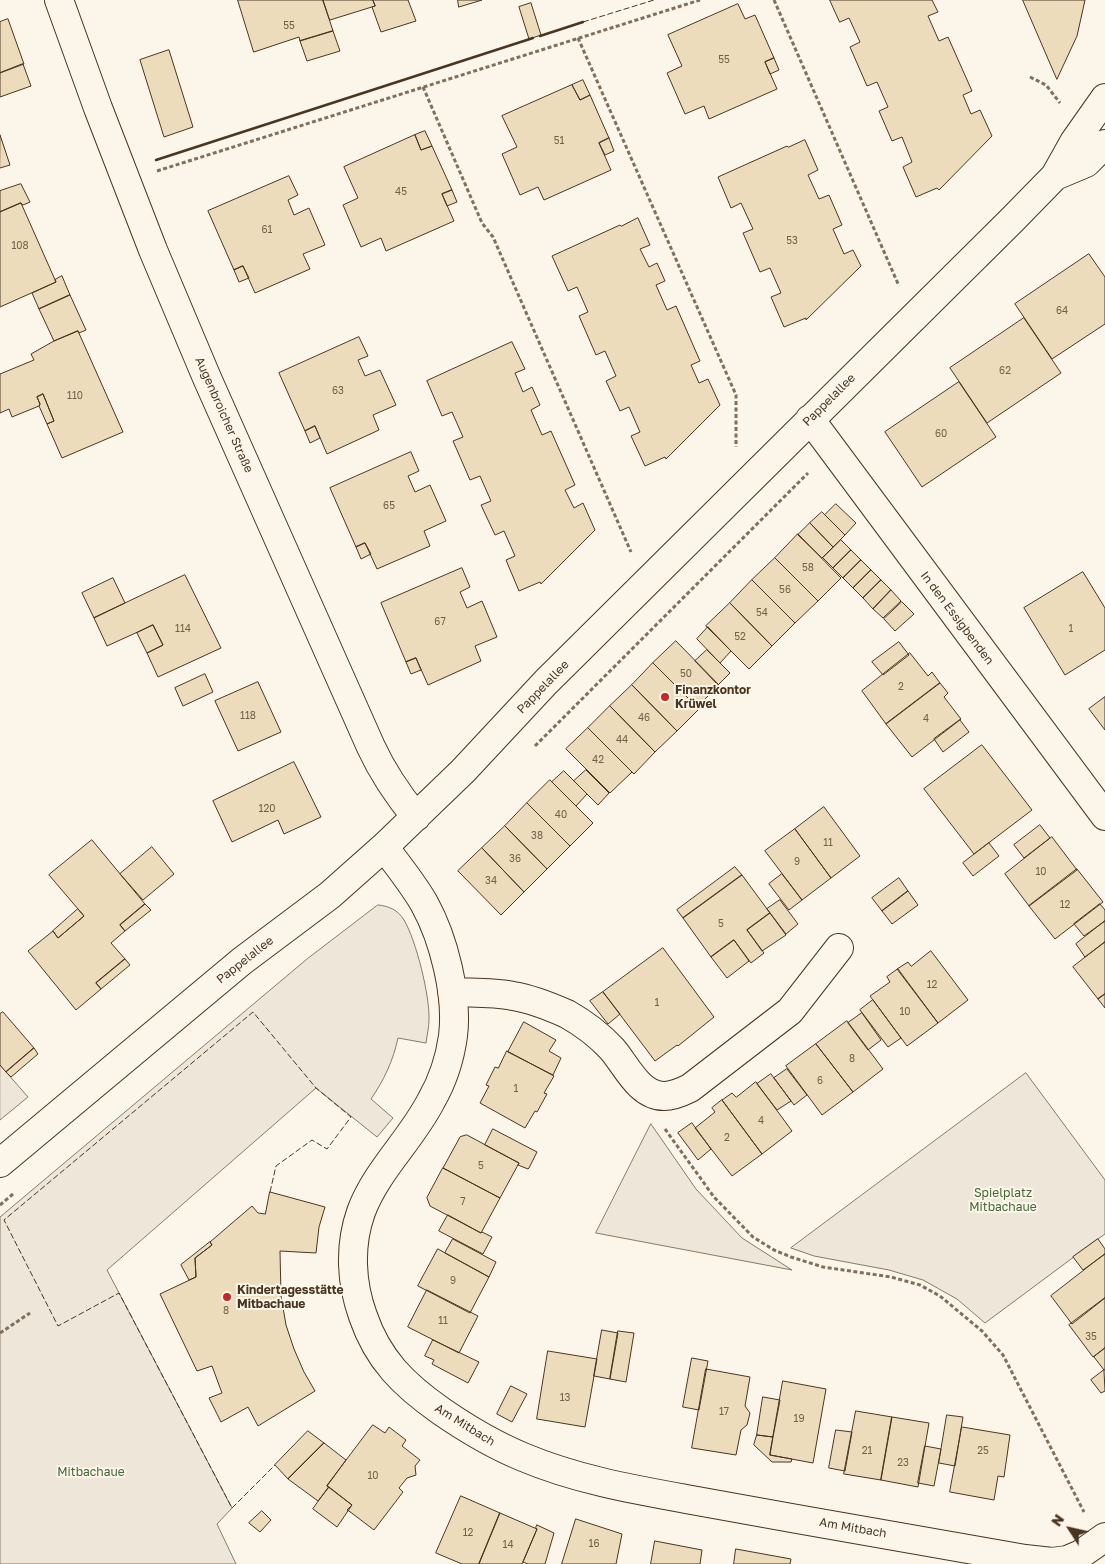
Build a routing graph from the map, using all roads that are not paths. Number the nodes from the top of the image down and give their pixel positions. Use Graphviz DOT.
graph roads {
  1 [pos="59,0"];
  2 [pos="1105,98"];
  3 [pos="1105,144"];
  4 [pos="1055,176"];
  5 [pos="810,419"];
  6 [pos="416,816"];
  7 [pos="1105,816"];
  8 [pos="384,847"];
  9 [pos="839,948"];
  10 [pos="452,992"];
  11 [pos="0,1163"];
  12 [pos="1102,1539"];
  13 [pos="1061,1563"];
  1 -- 6 [label="street, Augenbroicher Straße"];
  2 -- 4 [label="street, Pappelallee"];
  3 -- 4 [label="street, Pappelallee"];
  4 -- 5 [label="street, Pappelallee"];
  5 -- 6 [label="street, Pappelallee"];
  5 -- 7 [label="street, In den Essigbenden"];
  6 -- 8 [label="street, Pappelallee"];
  8 -- 10 [label="street, Am Mitbach"];
  8 -- 11 [label="street, Pappelallee"];
  9 -- 10 [label="street"];
  10 -- 13 [label="street, Am Mitbach"];
  12 -- 13 [label="street, Am Mitbach"];
}
